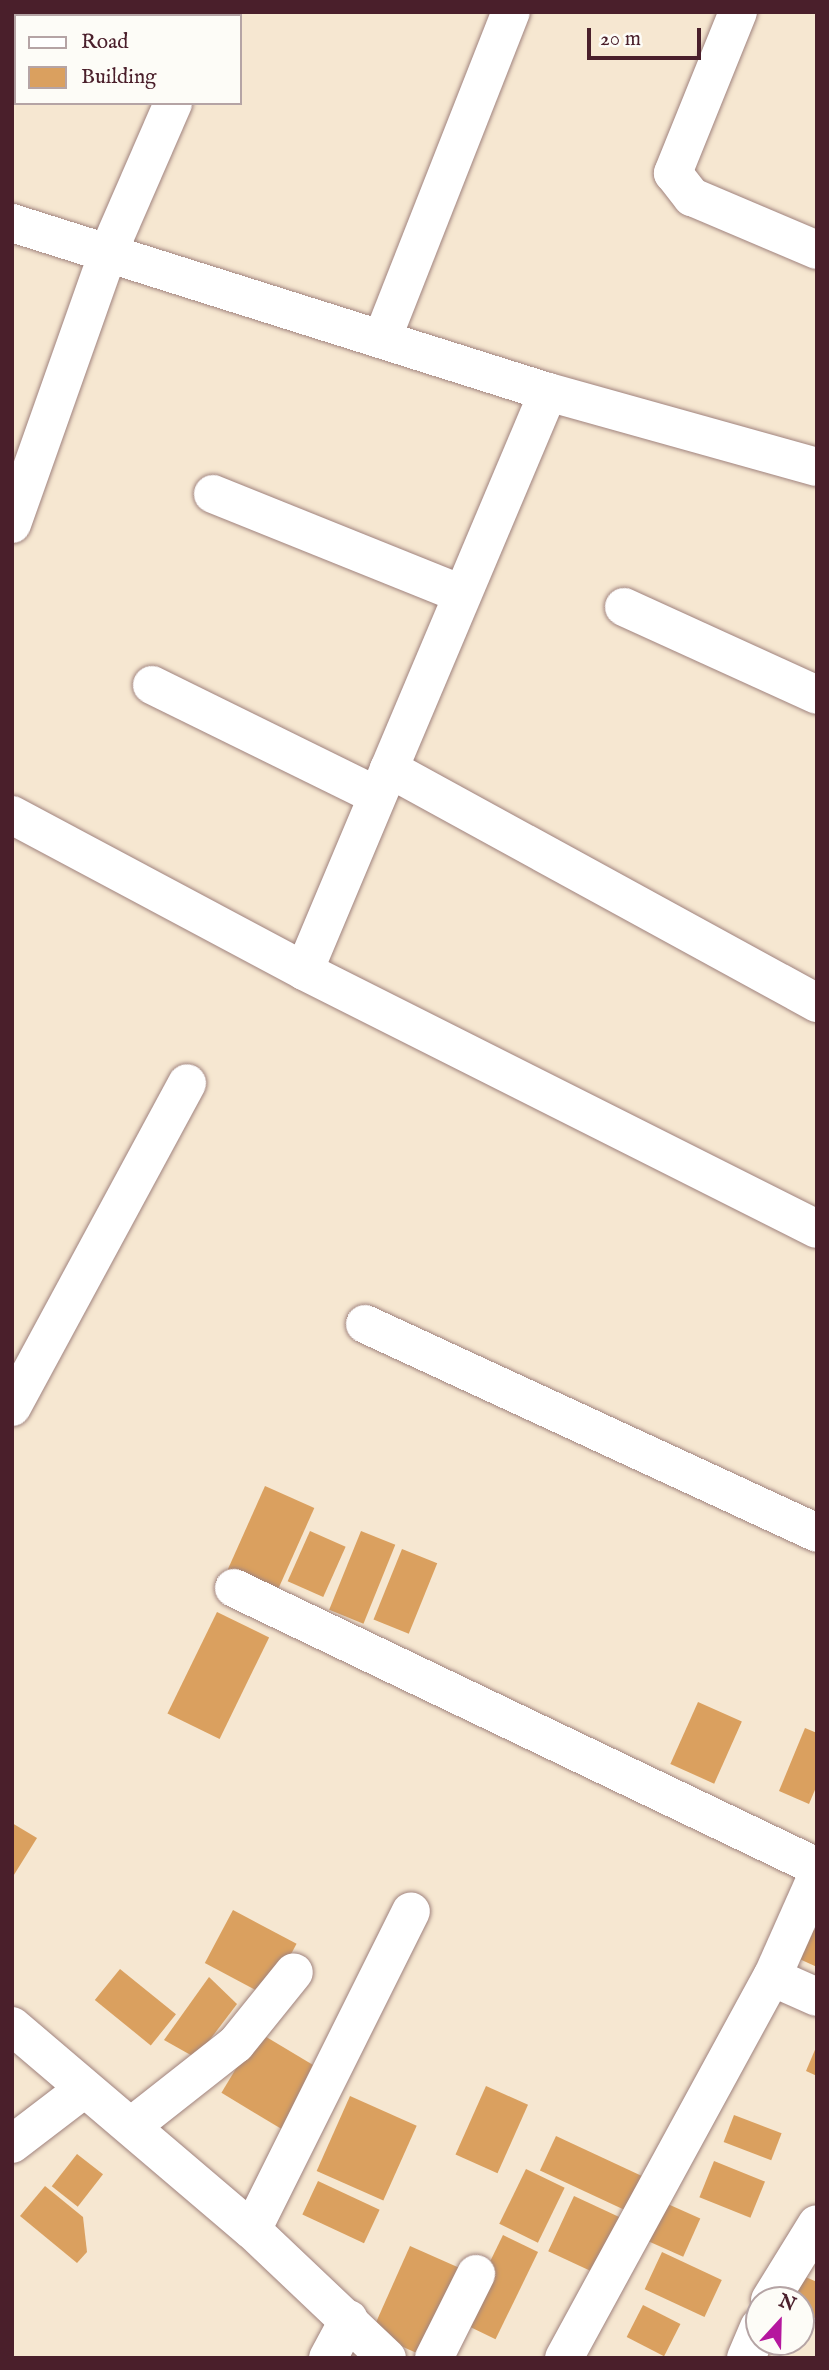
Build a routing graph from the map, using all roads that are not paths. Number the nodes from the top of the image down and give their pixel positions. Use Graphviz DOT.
graph roads {
  1 [pos="511,12"];
  2 [pos="738,12"];
  3 [pos="172,105"];
  4 [pos="12,223"];
  5 [pos="817,250"];
  6 [pos="107,256"];
  7 [pos="383,340"];
  8 [pos="548,392"];
  9 [pos="817,467"];
  10 [pos="21,471"];
  11 [pos="213,494"];
  12 [pos="12,524"];
  13 [pos="463,594"];
  14 [pos="624,607"];
  15 [pos="152,685"];
  16 [pos="817,695"];
  17 [pos="383,782"];
  18 [pos="12,815"];
  19 [pos="304,971"];
  20 [pos="817,1003"];
  21 [pos="187,1083"];
  22 [pos="817,1228"];
  23 [pos="365,1324"];
  24 [pos="12,1407"];
  25 [pos="817,1533"];
  26 [pos="234,1588"];
  27 [pos="817,1867"];
  28 [pos="817,1876"];
  29 [pos="411,1911"];
  30 [pos="294,1972"];
  31 [pos="772,1977"];
  32 [pos="817,1997"];
  33 [pos="12,2026"];
  34 [pos="84,2089"];
  35 [pos="133,2125"];
  36 [pos="12,2144"];
  37 [pos="817,2224"];
  38 [pos="252,2230"];
  39 [pos="476,2274"];
  40 [pos="779,2286"];
  41 [pos="349,2319"];
  42 [pos="328,2358"];
  43 [pos="387,2358"];
  44 [pos="434,2358"];
  45 [pos="564,2358"];
  1 -- 7 [label="street"];
  2 -- 5 [label="street"];
  3 -- 6 [label="street"];
  4 -- 6 [label="street"];
  6 -- 7 [label="street"];
  6 -- 10 [label="street"];
  7 -- 8 [label="street"];
  8 -- 9 [label="street"];
  8 -- 13 [label="street"];
  10 -- 12 [label="street"];
  11 -- 13 [label="street"];
  13 -- 17 [label="street"];
  14 -- 16 [label="street"];
  15 -- 17 [label="street"];
  17 -- 19 [label="street"];
  17 -- 20 [label="street"];
  18 -- 19 [label="street"];
  19 -- 22 [label="street"];
  21 -- 24 [label="street"];
  23 -- 25 [label="street"];
  26 -- 27 [label="street"];
  28 -- 31 [label="street"];
  29 -- 38 [label="street"];
  30 -- 35 [label="street"];
  31 -- 32 [label="street"];
  31 -- 45 [label="street"];
  33 -- 34 [label="street"];
  34 -- 35 [label="street"];
  34 -- 36 [label="street"];
  35 -- 38 [label="street"];
  37 -- 40 [label="street"];
  38 -- 41 [label="street"];
  39 -- 44 [label="street"];
  41 -- 42 [label="street"];
  41 -- 43 [label="street"];
}
